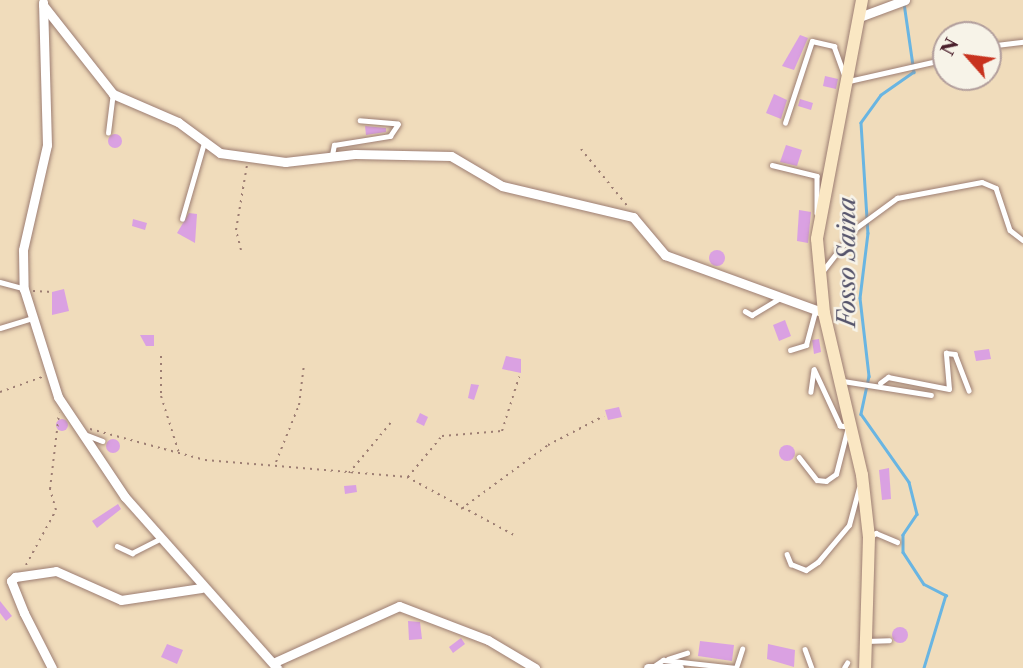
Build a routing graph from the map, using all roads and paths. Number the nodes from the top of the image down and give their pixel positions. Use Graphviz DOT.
graph roads {
  1 [pos="862,0"];
  2 [pos="905,0"];
  3 [pos="43,2"];
  4 [pos="862,16"];
  5 [pos="1023,42"];
  6 [pos="1002,44"];
  7 [pos="932,62"];
  8 [pos="850,82"];
  9 [pos="113,94"];
  10 [pos="360,121"];
  11 [pos="785,123"];
  12 [pos="108,133"];
  13 [pos="204,144"];
  14 [pos="581,149"];
  15 [pos="332,155"];
  16 [pos="248,159"];
  17 [pos="772,165"];
  18 [pos="818,216"];
  19 [pos="633,217"];
  20 [pos="182,219"];
  21 [pos="1023,240"];
  22 [pos="241,250"];
  23 [pos="819,275"];
  24 [pos="0,282"];
  25 [pos="24,290"];
  26 [pos="53,292"];
  27 [pos="780,298"];
  28 [pos="744,311"];
  29 [pos="819,312"];
  30 [pos="34,317"];
  31 [pos="0,328"];
  32 [pos="790,350"];
  33 [pos="161,356"];
  34 [pos="304,366"];
  35 [pos="53,372"];
  36 [pos="519,377"];
  37 [pos="836,379"];
  38 [pos="880,383"];
  39 [pos="969,390"];
  40 [pos="0,392"];
  41 [pos="811,392"];
  42 [pos="931,395"];
  43 [pos="61,405"];
  44 [pos="604,416"];
  45 [pos="393,420"];
  46 [pos="848,427"];
  47 [pos="77,431"];
  48 [pos="103,441"];
  49 [pos="179,454"];
  50 [pos="799,457"];
  51 [pos="275,463"];
  52 [pos="348,474"];
  53 [pos="862,475"];
  54 [pos="407,477"];
  55 [pos="461,509"];
  56 [pos="514,535"];
  57 [pos="165,536"];
  58 [pos="869,537"];
  59 [pos="897,542"];
  60 [pos="117,546"];
  61 [pos="787,554"];
  62 [pos="23,573"];
  63 [pos="201,588"];
  64 [pos="889,640"];
  65 [pos="866,641"];
  66 [pos="742,649"];
  67 [pos="806,649"];
  68 [pos="687,653"];
  69 [pos="663,660"];
  70 [pos="276,665"];
  71 [pos="651,667"];
  72 [pos="52,668"];
  73 [pos="535,668"];
  74 [pos="678,668"];
  75 [pos="812,668"];
  76 [pos="865,668"];
  1 -- 4 [label="main road"];
  2 -- 4 [label="street"];
  3 -- 9 [label="street"];
  3 -- 25 [label="street"];
  4 -- 8 [label="main road"];
  5 -- 6 [label="lane"];
  7 -- 8 [label="lane"];
  8 -- 11 [label="lane"];
  8 -- 18 [label="main road"];
  9 -- 12 [label="lane"];
  9 -- 13 [label="street"];
  10 -- 15 [label="lane"];
  13 -- 16 [label="street"];
  13 -- 20 [label="lane"];
  14 -- 19 [label="path"];
  15 -- 16 [label="street"];
  15 -- 19 [label="street"];
  16 -- 22 [label="path"];
  17 -- 18 [label="lane"];
  18 -- 23 [label="main road"];
  19 -- 27 [label="street"];
  21 -- 23 [label="lane"];
  23 -- 29 [label="main road"];
  24 -- 25 [label="lane"];
  25 -- 26 [label="path"];
  25 -- 30 [label="street"];
  27 -- 28 [label="lane"];
  27 -- 29 [label="street"];
  29 -- 32 [label="lane"];
  29 -- 37 [label="main road"];
  30 -- 31 [label="lane"];
  30 -- 35 [label="street"];
  33 -- 49 [label="path"];
  34 -- 51 [label="path"];
  35 -- 40 [label="path"];
  35 -- 43 [label="street"];
  36 -- 54 [label="path"];
  37 -- 38 [label="lane"];
  37 -- 46 [label="main road"];
  38 -- 39 [label="lane"];
  38 -- 42 [label="lane"];
  41 -- 46 [label="lane"];
  43 -- 47 [label="street"];
  43 -- 62 [label="path"];
  44 -- 55 [label="path"];
  45 -- 52 [label="path"];
  46 -- 50 [label="lane"];
  46 -- 53 [label="main road"];
  47 -- 48 [label="lane"];
  47 -- 49 [label="path"];
  47 -- 57 [label="street"];
  49 -- 51 [label="path"];
  51 -- 52 [label="path"];
  52 -- 54 [label="path"];
  53 -- 58 [label="main road"];
  53 -- 61 [label="lane"];
  54 -- 55 [label="path"];
  55 -- 56 [label="path"];
  57 -- 60 [label="lane"];
  57 -- 63 [label="street"];
  58 -- 59 [label="lane"];
  58 -- 65 [label="main road"];
  62 -- 63 [label="street"];
  62 -- 72 [label="street"];
  63 -- 70 [label="street"];
  64 -- 65 [label="lane"];
  65 -- 76 [label="main road"];
  66 -- 69 [label="lane"];
  67 -- 75 [label="lane"];
  68 -- 69 [label="lane"];
  69 -- 71 [label="lane"];
  70 -- 73 [label="street"];
  71 -- 74 [label="street"];
}
